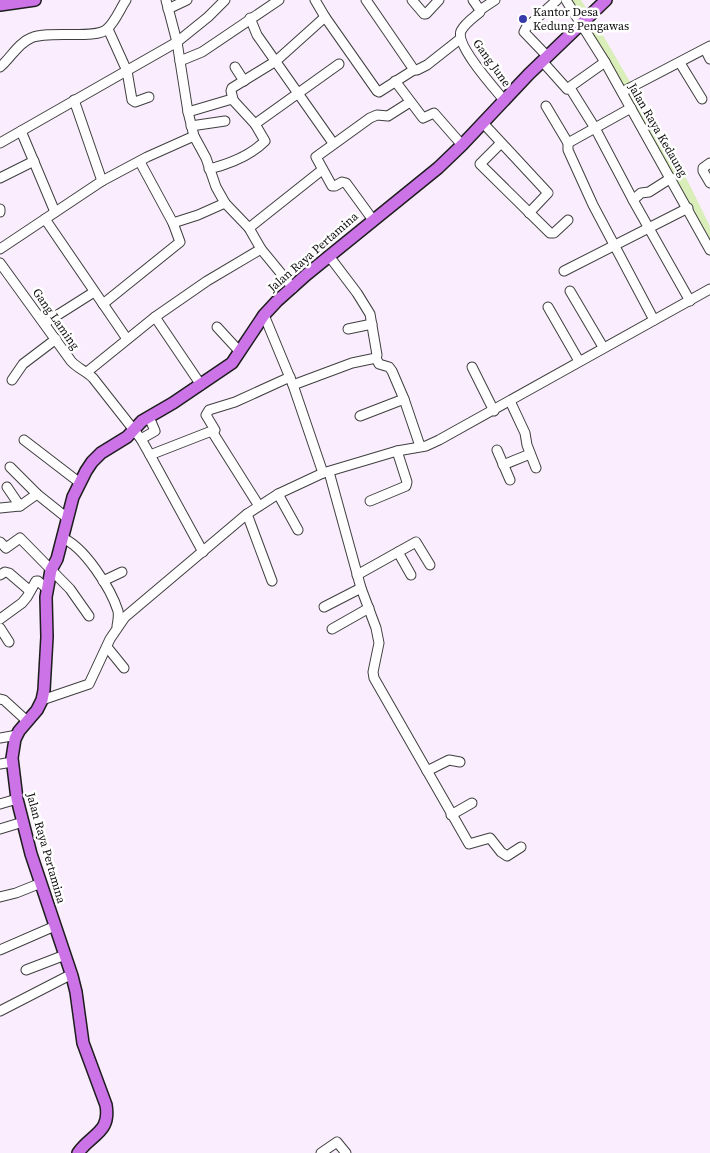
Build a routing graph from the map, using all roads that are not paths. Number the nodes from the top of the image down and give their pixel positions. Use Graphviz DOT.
graph roads {
  1 [pos="36,0"];
  2 [pos="126,0"];
  3 [pos="188,0"];
  4 [pos="226,0"];
  5 [pos="279,0"];
  6 [pos="315,0"];
  7 [pos="366,0"];
  8 [pos="412,0"];
  9 [pos="440,0"];
  10 [pos="473,0"];
  11 [pos="495,0"];
  12 [pos="557,0"];
  13 [pos="566,0"];
  14 [pos="606,0"];
  15 [pos="268,3"];
  16 [pos="0,5"];
  17 [pos="167,5"];
  18 [pos="480,10"];
  19 [pos="325,17"];
  20 [pos="250,18"];
  21 [pos="585,20"];
  22 [pos="108,28"];
  23 [pos="460,39"];
  24 [pos="177,42"];
  25 [pos="707,48"];
  26 [pos="544,58"];
  27 [pos="710,59"];
  28 [pos="180,61"];
  29 [pos="276,61"];
  30 [pos="605,62"];
  31 [pos="680,63"];
  32 [pos="338,64"];
  33 [pos="0,67"];
  34 [pos="236,67"];
  35 [pos="414,70"];
  36 [pos="127,71"];
  37 [pos="244,81"];
  38 [pos="395,81"];
  39 [pos="570,88"];
  40 [pos="626,90"];
  41 [pos="297,94"];
  42 [pos="150,97"];
  43 [pos="702,99"];
  44 [pos="74,100"];
  45 [pos="233,100"];
  46 [pos="504,100"];
  47 [pos="410,102"];
  48 [pos="546,106"];
  49 [pos="631,108"];
  50 [pos="188,112"];
  51 [pos="225,122"];
  52 [pos="483,123"];
  53 [pos="255,124"];
  54 [pos="595,128"];
  55 [pos="21,131"];
  56 [pos="193,131"];
  57 [pos="0,143"];
  58 [pos="568,143"];
  59 [pos="333,144"];
  60 [pos="502,144"];
  61 [pos="462,145"];
  62 [pos="34,161"];
  63 [pos="140,162"];
  64 [pos="710,163"];
  65 [pos="209,169"];
  66 [pos="322,170"];
  67 [pos="0,178"];
  68 [pos="672,178"];
  69 [pos="102,181"];
  70 [pos="710,184"];
  71 [pos="633,200"];
  72 [pos="225,203"];
  73 [pos="688,208"];
  74 [pos="55,212"];
  75 [pos="529,213"];
  76 [pos="45,219"];
  77 [pos="373,220"];
  78 [pos="568,220"];
  79 [pos="173,223"];
  80 [pos="249,228"];
  81 [pos="649,228"];
  82 [pos="615,244"];
  83 [pos="261,248"];
  84 [pos="0,249"];
  85 [pos="710,250"];
  86 [pos="328,256"];
  87 [pos="0,263"];
  88 [pos="564,271"];
  89 [pos="292,288"];
  90 [pos="710,289"];
  91 [pos="570,291"];
  92 [pos="94,292"];
  93 [pos="690,301"];
  94 [pos="103,304"];
  95 [pos="548,308"];
  96 [pos="264,315"];
  97 [pos="155,317"];
  98 [pos="654,320"];
  99 [pos="45,323"];
  100 [pos="372,324"];
  101 [pos="218,327"];
  102 [pos="348,328"];
  103 [pos="56,339"];
  104 [pos="127,339"];
  105 [pos="603,347"];
  106 [pos="240,352"];
  107 [pos="376,358"];
  108 [pos="579,361"];
  109 [pos="472,367"];
  110 [pos="87,372"];
  111 [pos="12,380"];
  112 [pos="292,381"];
  113 [pos="201,385"];
  114 [pos="404,399"];
  115 [pos="510,401"];
  116 [pos="494,411"];
  117 [pos="360,416"];
  118 [pos="213,433"];
  119 [pos="137,435"];
  120 [pos="24,440"];
  121 [pos="420,446"];
  122 [pos="397,450"];
  123 [pos="497,450"];
  124 [pos="530,454"];
  125 [pos="150,455"];
  126 [pos="503,466"];
  127 [pos="10,467"];
  128 [pos="536,468"];
  129 [pos="326,473"];
  130 [pos="510,480"];
  131 [pos="80,483"];
  132 [pos="7,487"];
  133 [pos="37,494"];
  134 [pos="278,494"];
  135 [pos="370,500"];
  136 [pos="20,506"];
  137 [pos="259,506"];
  138 [pos="0,508"];
  139 [pos="247,514"];
  140 [pos="67,518"];
  141 [pos="298,530"];
  142 [pos="62,538"];
  143 [pos="0,542"];
  144 [pos="203,552"];
  145 [pos="398,552"];
  146 [pos="430,565"];
  147 [pos="51,570"];
  148 [pos="122,572"];
  149 [pos="0,575"];
  150 [pos="357,575"];
  151 [pos="411,575"];
  152 [pos="103,581"];
  153 [pos="272,581"];
  154 [pos="361,588"];
  155 [pos="47,589"];
  156 [pos="30,592"];
  157 [pos="324,607"];
  158 [pos="369,608"];
  159 [pos="88,616"];
  160 [pos="0,619"];
  161 [pos="117,626"];
  162 [pos="0,628"];
  163 [pos="332,629"];
  164 [pos="9,642"];
  165 [pos="107,647"];
  166 [pos="124,668"];
  167 [pos="0,699"];
  168 [pos="42,700"];
  169 [pos="27,721"];
  170 [pos="17,735"];
  171 [pos="0,738"];
  172 [pos="12,762"];
  173 [pos="460,762"];
  174 [pos="0,764"];
  175 [pos="427,771"];
  176 [pos="16,799"];
  177 [pos="472,803"];
  178 [pos="0,804"];
  179 [pos="451,815"];
  180 [pos="23,822"];
  181 [pos="0,829"];
  182 [pos="521,847"];
  183 [pos="41,883"];
  184 [pos="0,897"];
  185 [pos="55,926"];
  186 [pos="0,950"];
  187 [pos="65,955"];
  188 [pos="26,970"];
  189 [pos="72,974"];
  190 [pos="0,1011"];
  191 [pos="78,1153"];
  192 [pos="321,1153"];
  193 [pos="346,1153"];
  1 -- 16 [label="main road"];
  2 -- 22 [label="street"];
  3 -- 17 [label="street"];
  4 -- 24 [label="street"];
  5 -- 15 [label="street"];
  6 -- 19 [label="street"];
  7 -- 35 [label="street"];
  8 -- 9 [label="street"];
  10 -- 18 [label="street"];
  11 -- 18 [label="street"];
  12 -- 26 [label="street"];
  13 -- 21 [label="street, Jalan Raya Kedaung"];
  14 -- 21 [label="main road, Jalan Raya Pertamina"];
  15 -- 20 [label="street"];
  17 -- 24 [label="street"];
  18 -- 23 [label="street"];
  19 -- 29 [label="street"];
  19 -- 38 [label="street"];
  20 -- 28 [label="street"];
  20 -- 29 [label="street"];
  21 -- 26 [label="main road, Jalan Raya Pertamina"];
  21 -- 30 [label="street, Jalan Raya Kedaung"];
  22 -- 33 [label="street"];
  22 -- 36 [label="street"];
  23 -- 35 [label="street"];
  23 -- 46 [label="street, Gang June"];
  24 -- 28 [label="street"];
  24 -- 36 [label="street"];
  25 -- 27 [label="street"];
  25 -- 31 [label="street"];
  26 -- 39 [label="street"];
  26 -- 46 [label="main road, Jalan Raya Pertamina"];
  28 -- 50 [label="street"];
  29 -- 37 [label="street"];
  29 -- 41 [label="street"];
  30 -- 39 [label="street"];
  30 -- 40 [label="street, Jalan Raya Kedaung"];
  31 -- 40 [label="street"];
  31 -- 43 [label="street"];
  32 -- 41 [label="street"];
  34 -- 37 [label="street"];
  35 -- 38 [label="street"];
  36 -- 42 [label="street"];
  36 -- 44 [label="street"];
  37 -- 45 [label="street"];
  38 -- 47 [label="street"];
  39 -- 54 [label="street"];
  40 -- 49 [label="street, Jalan Raya Kedaung"];
  41 -- 53 [label="street"];
  41 -- 59 [label="street"];
  44 -- 55 [label="street"];
  44 -- 69 [label="street"];
  45 -- 50 [label="street"];
  45 -- 53 [label="street"];
  46 -- 52 [label="main road, Jalan Raya Pertamina"];
  47 -- 59 [label="street"];
  47 -- 61 [label="street"];
  48 -- 58 [label="street"];
  49 -- 54 [label="street"];
  49 -- 68 [label="street, Jalan Raya Kedaung"];
  50 -- 56 [label="street"];
  51 -- 56 [label="street"];
  52 -- 60 [label="street"];
  52 -- 61 [label="main road, Jalan Raya Pertamina"];
  53 -- 65 [label="street"];
  54 -- 58 [label="street"];
  54 -- 71 [label="street"];
  55 -- 57 [label="street"];
  55 -- 62 [label="street"];
  56 -- 63 [label="street"];
  56 -- 65 [label="street"];
  58 -- 82 [label="street"];
  59 -- 66 [label="street"];
  60 -- 75 [label="street"];
  60 -- 75 [label="street"];
  61 -- 77 [label="main road, Jalan Raya Pertamina"];
  62 -- 67 [label="street"];
  62 -- 74 [label="street"];
  63 -- 69 [label="street"];
  63 -- 79 [label="street"];
  64 -- 70 [label="street"];
  65 -- 72 [label="street"];
  66 -- 77 [label="street"];
  66 -- 80 [label="street"];
  68 -- 71 [label="street"];
  68 -- 73 [label="street, Jalan Raya Kedaung"];
  69 -- 74 [label="street"];
  71 -- 81 [label="street"];
  72 -- 79 [label="street"];
  72 -- 80 [label="street"];
  73 -- 81 [label="street"];
  73 -- 85 [label="street, Jalan Raya Kedaung"];
  74 -- 76 [label="street"];
  75 -- 78 [label="street"];
  76 -- 84 [label="street"];
  76 -- 92 [label="street"];
  77 -- 86 [label="main road, Jalan Raya Pertamina"];
  79 -- 94 [label="street"];
  80 -- 83 [label="street"];
  81 -- 82 [label="street"];
  81 -- 93 [label="street"];
  82 -- 88 [label="street"];
  82 -- 98 [label="street"];
  83 -- 89 [label="street"];
  83 -- 97 [label="street"];
  86 -- 89 [label="main road, Jalan Raya Pertamina"];
  86 -- 100 [label="street"];
  87 -- 99 [label="street, Gang Laming"];
  89 -- 96 [label="main road, Jalan Raya Pertamina"];
  90 -- 93 [label="street"];
  91 -- 105 [label="street"];
  92 -- 94 [label="street"];
  92 -- 99 [label="street"];
  93 -- 98 [label="street"];
  94 -- 104 [label="street"];
  95 -- 108 [label="street"];
  96 -- 106 [label="main road, Jalan Raya Pertamina"];
  96 -- 112 [label="street"];
  97 -- 104 [label="street"];
  97 -- 113 [label="street"];
  98 -- 105 [label="street"];
  99 -- 103 [label="street, Gang Laming"];
  100 -- 102 [label="street"];
  100 -- 107 [label="street"];
  101 -- 106 [label="street"];
  103 -- 110 [label="street, Gang Laming"];
  103 -- 111 [label="street"];
  104 -- 110 [label="street"];
  105 -- 108 [label="street"];
  106 -- 113 [label="main road, Jalan Raya Pertamina"];
  107 -- 112 [label="street"];
  107 -- 114 [label="street"];
  108 -- 115 [label="street"];
  109 -- 116 [label="street"];
  110 -- 119 [label="street, Gang Laming"];
  112 -- 118 [label="street"];
  112 -- 129 [label="street"];
  113 -- 119 [label="main road, Jalan Raya Pertamina"];
  114 -- 117 [label="street"];
  114 -- 121 [label="street"];
  115 -- 116 [label="street"];
  115 -- 124 [label="street"];
  116 -- 121 [label="street"];
  118 -- 125 [label="street"];
  118 -- 137 [label="street"];
  119 -- 125 [label="street, Gang Laming"];
  119 -- 131 [label="main road, Jalan Raya Pertamina"];
  120 -- 131 [label="street"];
  121 -- 122 [label="street"];
  122 -- 129 [label="street"];
  122 -- 135 [label="street"];
  123 -- 126 [label="street"];
  124 -- 126 [label="street"];
  124 -- 128 [label="street"];
  125 -- 144 [label="street, Gang Laming"];
  126 -- 130 [label="street"];
  127 -- 133 [label="street"];
  129 -- 134 [label="street"];
  129 -- 150 [label="street"];
  131 -- 140 [label="main road, Jalan Raya Pertamina"];
  132 -- 136 [label="street"];
  133 -- 136 [label="street"];
  133 -- 140 [label="street"];
  134 -- 137 [label="street"];
  134 -- 141 [label="street"];
  136 -- 138 [label="street"];
  137 -- 139 [label="street"];
  139 -- 144 [label="street"];
  139 -- 153 [label="street"];
  140 -- 142 [label="main road, Jalan Raya Pertamina"];
  142 -- 147 [label="main road, Jalan Raya Pertamina"];
  142 -- 152 [label="street"];
  143 -- 147 [label="street"];
  144 -- 161 [label="street"];
  145 -- 146 [label="street"];
  145 -- 150 [label="street"];
  145 -- 151 [label="street"];
  147 -- 155 [label="main road, Jalan Raya Pertamina"];
  147 -- 159 [label="street"];
  148 -- 152 [label="street"];
  149 -- 156 [label="street"];
  150 -- 154 [label="street"];
  152 -- 161 [label="street"];
  154 -- 157 [label="street"];
  154 -- 158 [label="street"];
  155 -- 156 [label="street"];
  155 -- 168 [label="main road, Jalan Raya Pertamina"];
  156 -- 160 [label="street"];
  158 -- 163 [label="street"];
  158 -- 175 [label="street"];
  161 -- 165 [label="street"];
  162 -- 164 [label="street"];
  165 -- 166 [label="street"];
  165 -- 168 [label="street"];
  167 -- 169 [label="street"];
  168 -- 169 [label="main road, Jalan Raya Pertamina"];
  169 -- 170 [label="main road, Jalan Raya Pertamina"];
  170 -- 171 [label="street"];
  170 -- 172 [label="main road, Jalan Raya Pertamina"];
  172 -- 174 [label="street"];
  172 -- 176 [label="main road, Jalan Raya Pertamina"];
  173 -- 175 [label="street"];
  175 -- 179 [label="street"];
  176 -- 178 [label="street"];
  176 -- 180 [label="main road, Jalan Raya Pertamina"];
  177 -- 179 [label="street"];
  179 -- 182 [label="street"];
  180 -- 181 [label="street"];
  180 -- 183 [label="main road, Jalan Raya Pertamina"];
  183 -- 184 [label="street"];
  183 -- 185 [label="main road, Jalan Raya Pertamina"];
  185 -- 186 [label="street"];
  185 -- 187 [label="main road, Jalan Raya Pertamina"];
  187 -- 188 [label="street"];
  187 -- 189 [label="main road, Jalan Raya Pertamina"];
  189 -- 190 [label="street"];
  189 -- 191 [label="main road, Jalan Raya Pertamina"];
  192 -- 193 [label="street"];
}
